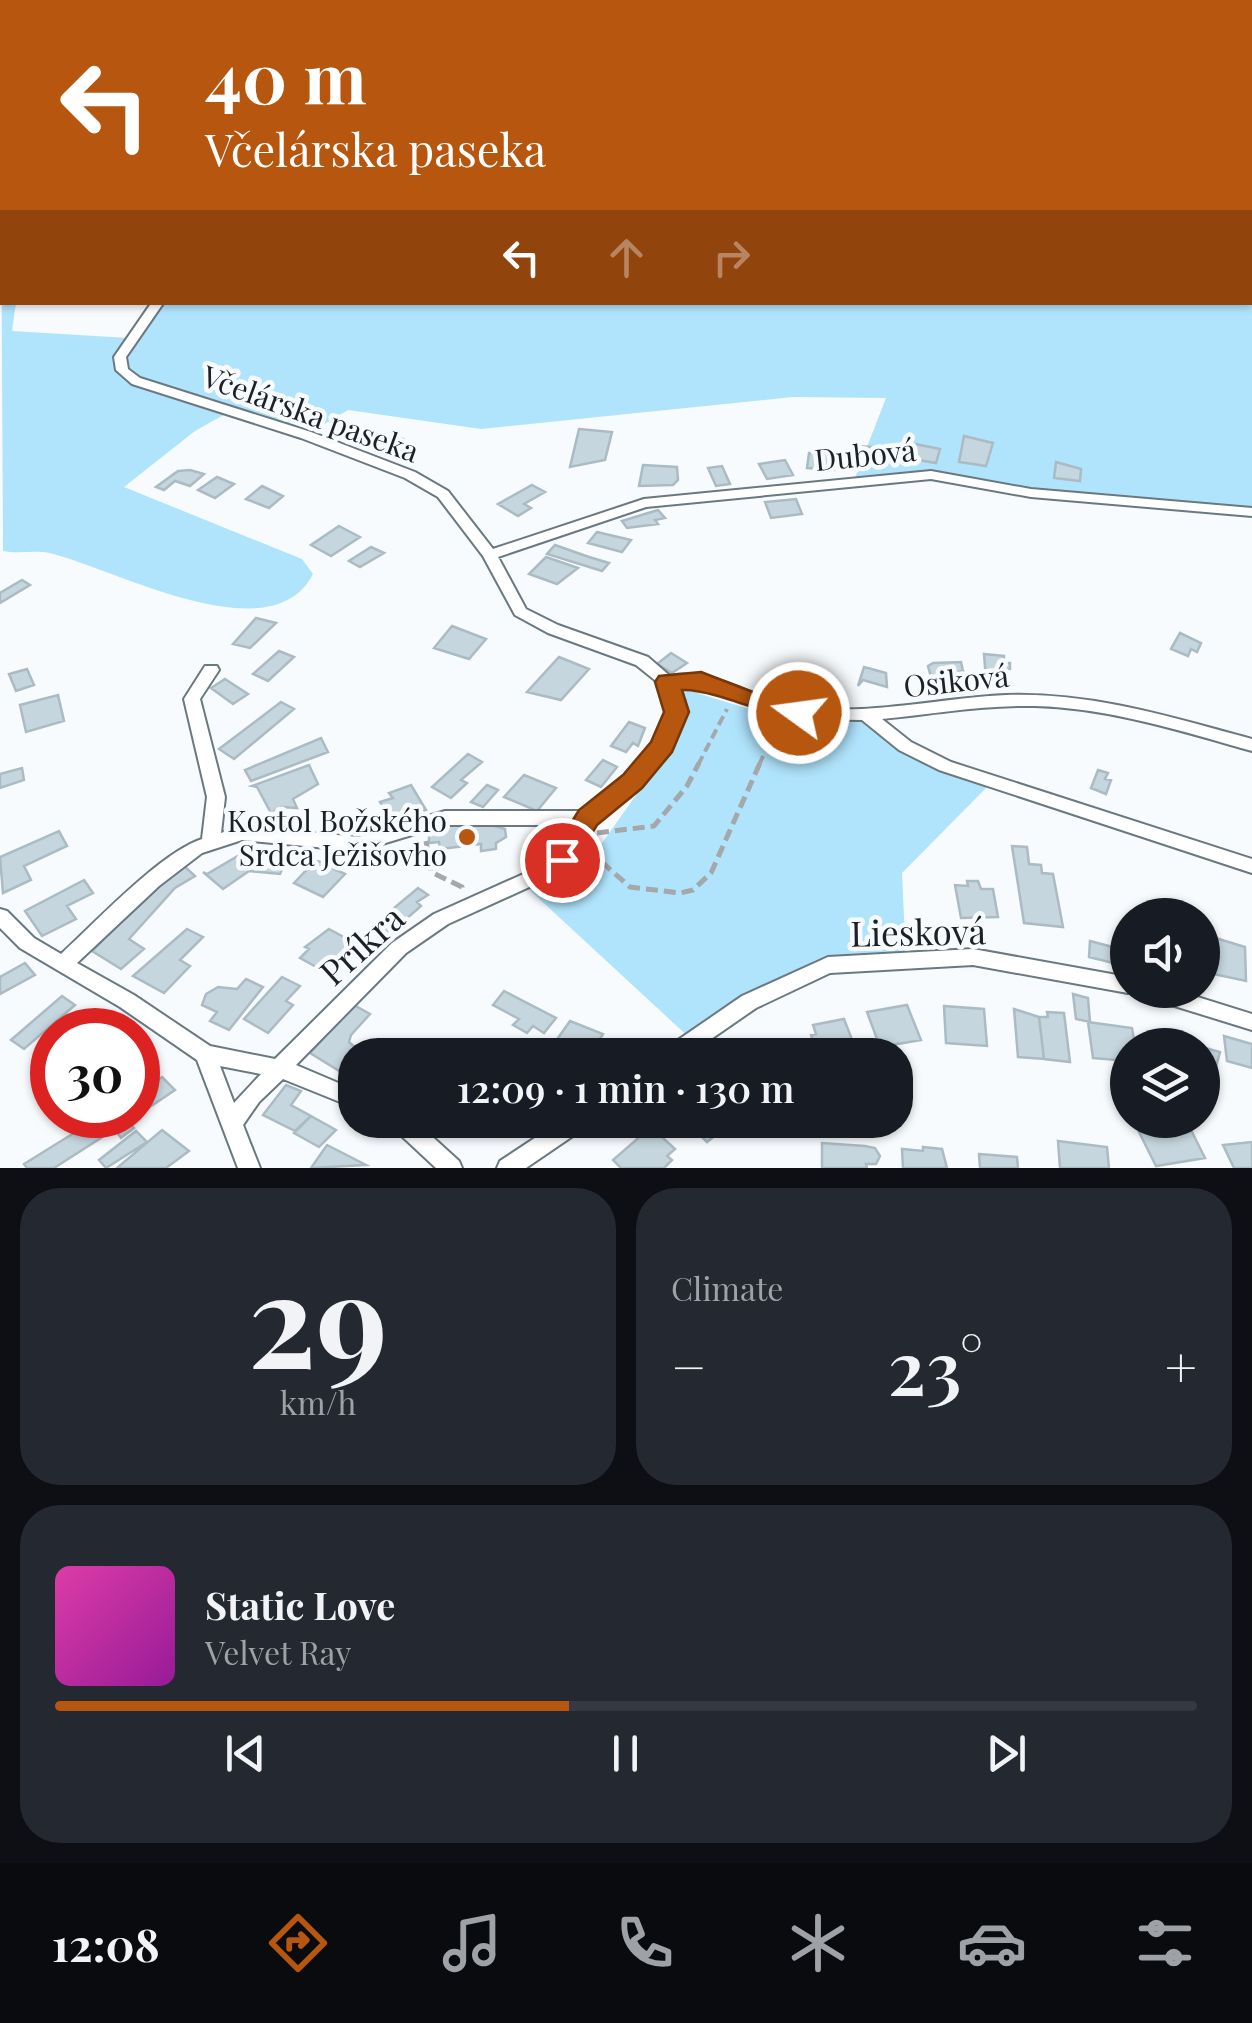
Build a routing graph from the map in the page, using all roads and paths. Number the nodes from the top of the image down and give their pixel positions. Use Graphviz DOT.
graph roads {
  1 [pos="156,305"];
  2 [pos="1252,512"];
  3 [pos="490,555"];
  4 [pos="211,670"];
  5 [pos="668,682"];
  6 [pos="728,709"];
  7 [pos="868,717"];
  8 [pos="774,732"];
  9 [pos="1252,746"];
  10 [pos="588,818"];
  11 [pos="608,835"];
  12 [pos="211,842"];
  13 [pos="574,844"];
  14 [pos="430,856"];
  15 [pos="1252,866"];
  16 [pos="458,911"];
  17 [pos="0,916"];
  18 [pos="63,964"];
  19 [pos="1110,982"];
  20 [pos="1207,1008"];
  21 [pos="1252,1022"];
  22 [pos="697,1038"];
  23 [pos="205,1054"];
  24 [pos="282,1069"];
  25 [pos="338,1092"];
  26 [pos="234,1120"];
  27 [pos="418,1138"];
  28 [pos="554,1138"];
  29 [pos="516,1166"];
  30 [pos="249,1168"];
  31 [pos="451,1168"];
  1 -- 3 [label="street, Včelárska paseka"];
  2 -- 3 [label="street, Dubová"];
  3 -- 5 [label="street, Včelárska paseka"];
  4 -- 12 [label="street"];
  5 -- 7 [label="street, Osiková"];
  5 -- 10 [label="street"];
  6 -- 11 [label="path"];
  7 -- 9 [label="street, Osiková"];
  7 -- 15 [label="street"];
  8 -- 13 [label="path"];
  10 -- 12 [label="street"];
  10 -- 13 [label="street, Príkra"];
  12 -- 18 [label="street"];
  13 -- 16 [label="street, Príkra"];
  14 -- 16 [label="path"];
  16 -- 24 [label="street, Príkra"];
  17 -- 18 [label="street"];
  18 -- 23 [label="street"];
  19 -- 22 [label="street, Liesková"];
  20 -- 21 [label="street"];
  23 -- 24 [label="street"];
  23 -- 26 [label="street"];
  24 -- 25 [label="street"];
  24 -- 26 [label="street, Príkra"];
  26 -- 30 [label="street"];
  27 -- 31 [label="street"];
  28 -- 29 [label="street"];
}
